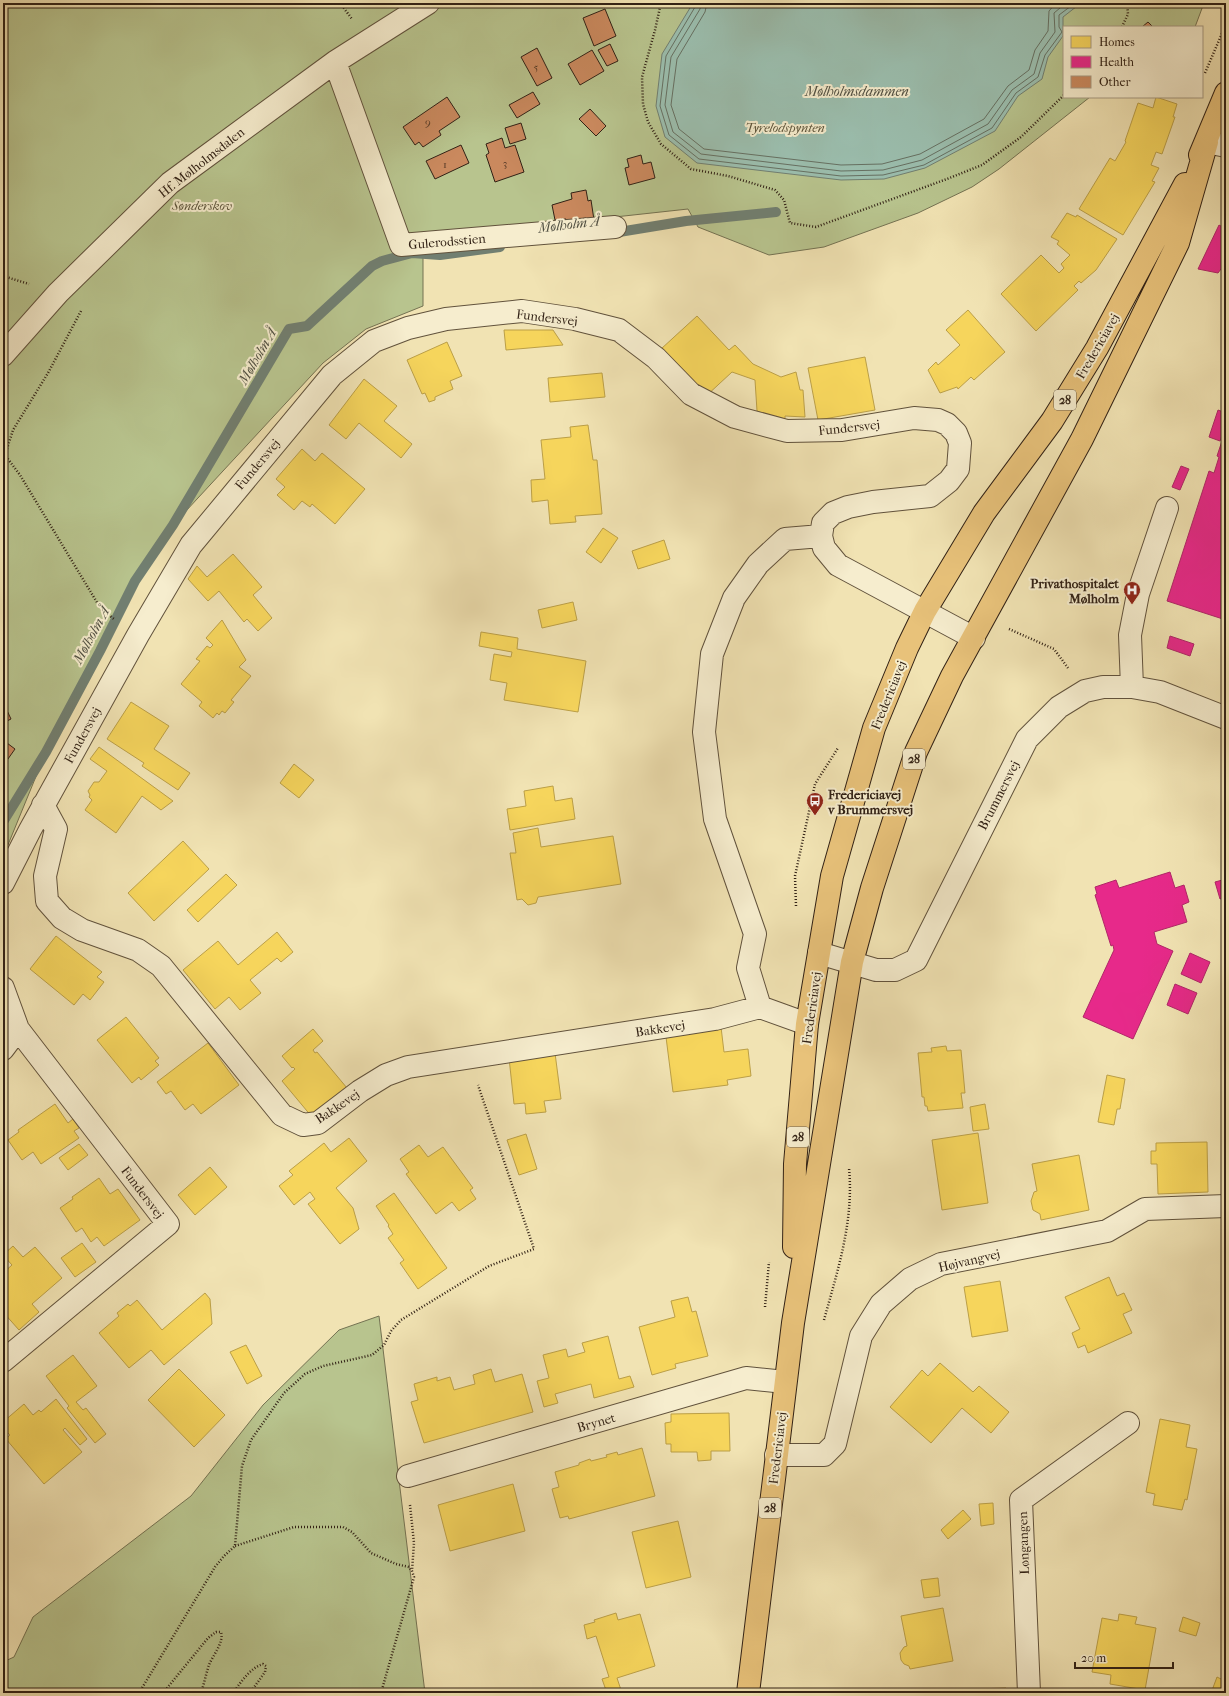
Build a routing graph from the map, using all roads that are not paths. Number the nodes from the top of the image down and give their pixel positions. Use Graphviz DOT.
graph roads {
  1 [pos="428,3"];
  2 [pos="335,62"];
  3 [pos="1226,94"];
  4 [pos="1216,144"];
  5 [pos="615,227"];
  6 [pos="3,355"];
  7 [pos="1167,508"];
  8 [pos="821,536"];
  9 [pos="925,610"];
  10 [pos="974,638"];
  11 [pos="1132,686"];
  12 [pos="1226,718"];
  13 [pos="43,805"];
  14 [pos="3,883"];
  15 [pos="819,953"];
  16 [pos="852,962"];
  17 [pos="3,988"];
  18 [pos="760,1007"];
  19 [pos="807,1024"];
  20 [pos="18,1029"];
  21 [pos="3,1049"];
  22 [pos="1226,1206"];
  23 [pos="793,1323"];
  24 [pos="3,1361"];
  25 [pos="785,1382"];
  26 [pos="1128,1423"];
  27 [pos="776,1456"];
  28 [pos="408,1476"];
  29 [pos="748,1693"];
  30 [pos="1029,1693"];
  1 -- 2 [label="street, Hf. Mølholmsdalen"];
  2 -- 5 [label="street, Gulerodsstien"];
  2 -- 6 [label="street, Hf. Mølholmsdalen"];
  3 -- 4 [label="main road, Fredericiavej / 28"];
  4 -- 9 [label="main road, Fredericiavej / 28"];
  4 -- 10 [label="main road, Fredericiavej / 28"];
  7 -- 11 [label="street"];
  8 -- 9 [label="street"];
  8 -- 13 [label="street, Fundersvej"];
  8 -- 18 [label="street"];
  9 -- 10 [label="street"];
  9 -- 15 [label="main road, Fredericiavej / 28"];
  10 -- 16 [label="main road, Fredericiavej / 28"];
  11 -- 12 [label="street, Brummersvej"];
  11 -- 16 [label="street, Brummersvej"];
  13 -- 14 [label="street, Fundersvej"];
  13 -- 18 [label="street, Bakkevej"];
  15 -- 16 [label="street, Brummersvej"];
  15 -- 19 [label="main road, Fredericiavej / 28"];
  16 -- 23 [label="main road, Fredericiavej / 28"];
  17 -- 20 [label="street, Fundersvej"];
  18 -- 19 [label="street"];
  19 -- 23 [label="main road, Fredericiavej / 28"];
  20 -- 21 [label="street"];
  20 -- 24 [label="street, Fundersvej"];
  22 -- 27 [label="street, Højvangvej"];
  23 -- 25 [label="main road, Fredericiavej / 28"];
  25 -- 27 [label="main road, Fredericiavej / 28"];
  25 -- 28 [label="street, Brynet"];
  26 -- 30 [label="street, Løngangen"];
  27 -- 29 [label="main road, Fredericiavej / 28"];
}
